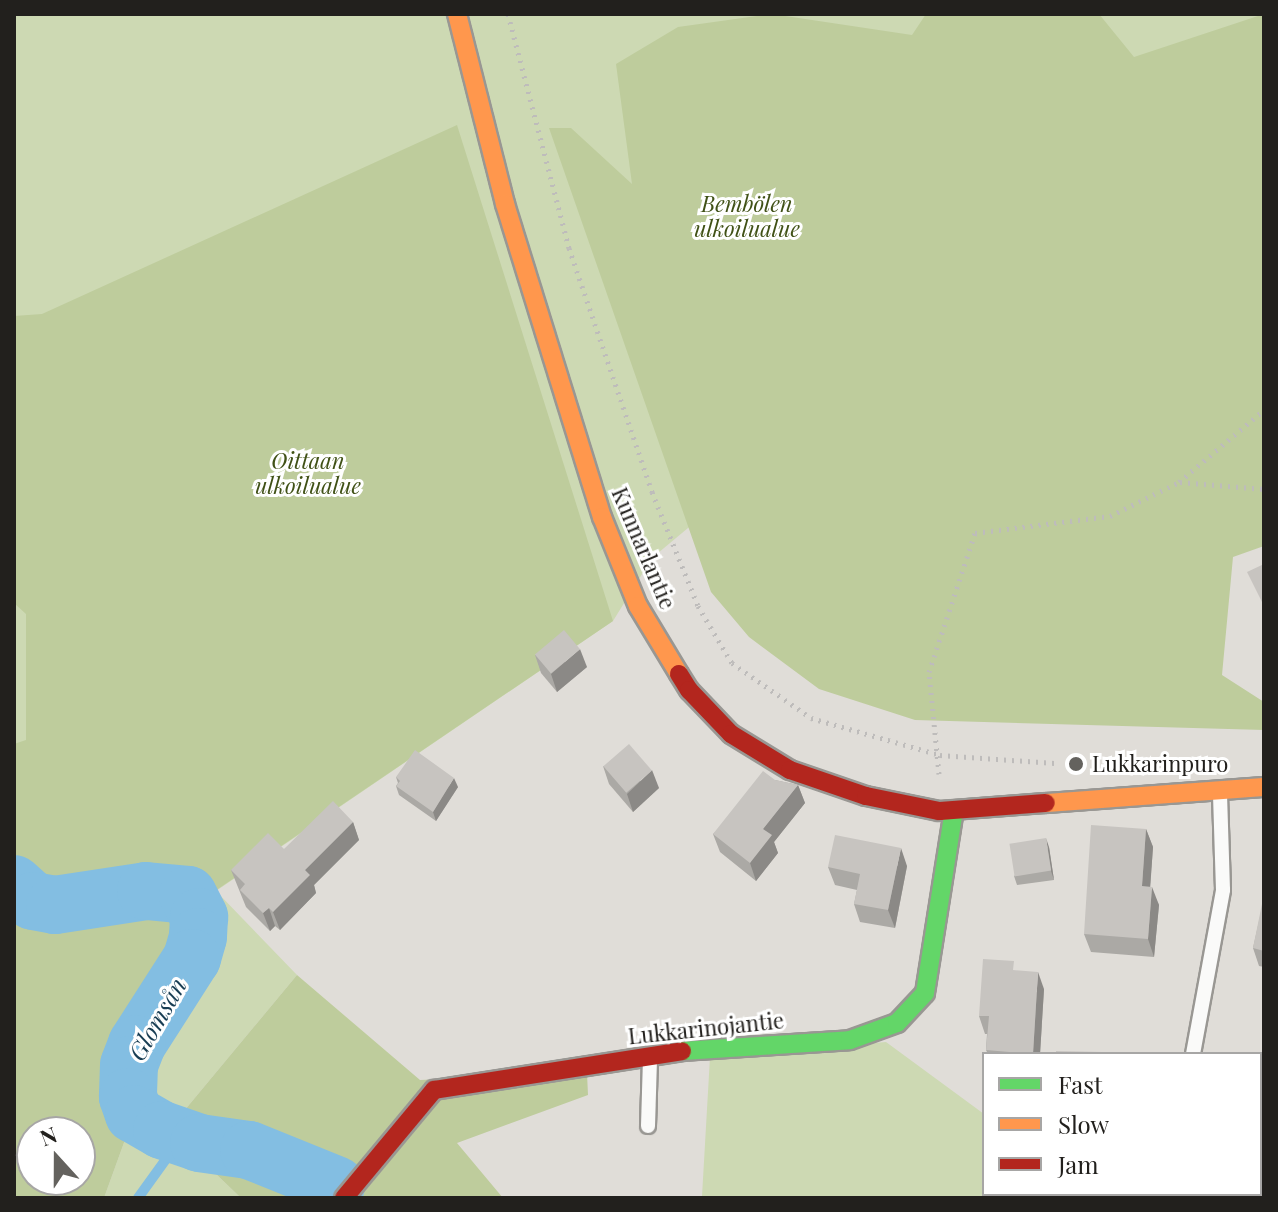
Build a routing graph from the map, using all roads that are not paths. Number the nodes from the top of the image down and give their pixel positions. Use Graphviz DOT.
graph roads {
  1 [pos="457,14"];
  2 [pos="1264,787"];
  3 [pos="1220,788"];
  4 [pos="954,810"];
  5 [pos="1193,1052"];
  6 [pos="651,1055"];
  7 [pos="648,1126"];
  8 [pos="344,1198"];
  1 -- 4 [label="main road, Kunnarlantie"];
  2 -- 3 [label="main road, Kunnarlantie"];
  3 -- 4 [label="main road, Kunnarlantie"];
  3 -- 5 [label="lane"];
  4 -- 6 [label="main road, Lukkarinojantie"];
  6 -- 7 [label="lane"];
  6 -- 8 [label="main road, Lukkarinojantie"];
}
